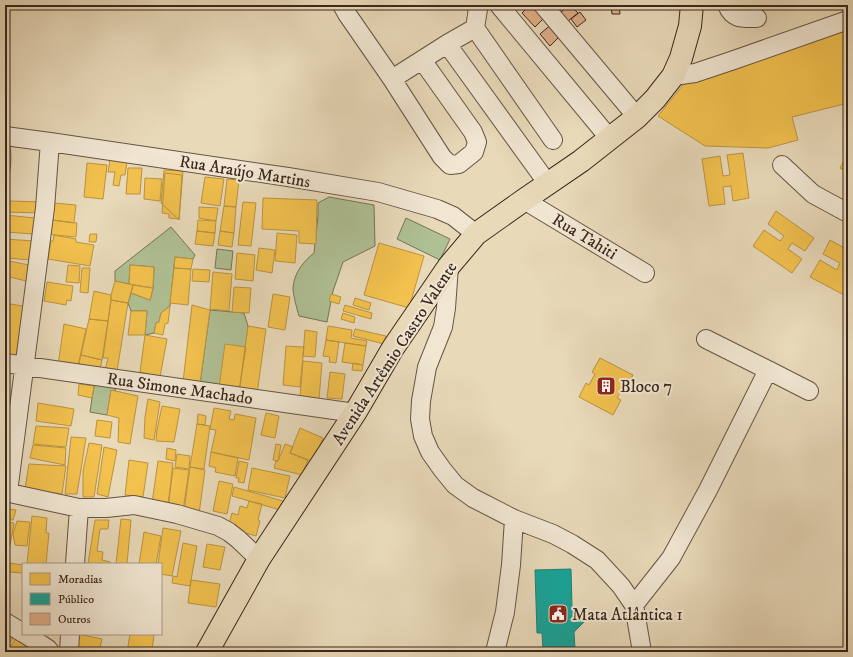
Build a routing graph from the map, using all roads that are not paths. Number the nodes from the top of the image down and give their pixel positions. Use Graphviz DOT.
graph roads {
  1 [pos="342,5"];
  2 [pos="475,5"];
  3 [pos="498,5"];
  4 [pos="543,5"];
  5 [pos="692,5"];
  6 [pos="727,5"];
  7 [pos="757,18"];
  8 [pos="848,20"];
  9 [pos="475,28"];
  10 [pos="447,44"];
  11 [pos="422,60"];
  12 [pos="673,76"];
  13 [pos="392,79"];
  14 [pos="637,116"];
  15 [pos="5,136"];
  16 [pos="610,139"];
  17 [pos="553,140"];
  18 [pos="50,142"];
  19 [pos="782,165"];
  20 [pos="548,184"];
  21 [pos="524,200"];
  22 [pos="848,213"];
  23 [pos="476,234"];
  24 [pos="449,266"];
  25 [pos="645,273"];
  26 [pos="706,339"];
  27 [pos="5,363"];
  28 [pos="24,365"];
  29 [pos="768,370"];
  30 [pos="809,391"];
  31 [pos="355,413"];
  32 [pos="7,492"];
  33 [pos="80,508"];
  34 [pos="514,519"];
  35 [pos="259,559"];
  36 [pos="75,563"];
  37 [pos="634,605"];
  38 [pos="5,622"];
  39 [pos="22,632"];
  40 [pos="27,635"];
  41 [pos="70,635"];
  42 [pos="50,652"];
  43 [pos="69,652"];
  44 [pos="207,652"];
  45 [pos="495,652"];
  46 [pos="642,652"];
  1 -- 13 [label="street"];
  2 -- 9 [label="street"];
  3 -- 16 [label="street"];
  4 -- 14 [label="street"];
  5 -- 12 [label="main road, Avenida Artêmio Castro Valente"];
  6 -- 7 [label="street"];
  8 -- 12 [label="street"];
  9 -- 10 [label="street"];
  9 -- 17 [label="street"];
  10 -- 11 [label="street"];
  10 -- 20 [label="street"];
  11 -- 13 [label="street"];
  11 -- 13 [label="street"];
  12 -- 14 [label="main road, Avenida Artêmio Castro Valente"];
  14 -- 16 [label="main road, Avenida Artêmio Castro Valente"];
  15 -- 18 [label="street, Rua Araújo Martins"];
  16 -- 20 [label="main road, Avenida Artêmio Castro Valente"];
  18 -- 23 [label="street, Rua Araújo Martins"];
  18 -- 28 [label="street"];
  19 -- 22 [label="street"];
  20 -- 21 [label="main road, Avenida Artêmio Castro Valente"];
  21 -- 23 [label="main road, Avenida Artêmio Castro Valente"];
  21 -- 25 [label="street, Rua Tahiti"];
  23 -- 24 [label="main road, Avenida Artêmio Castro Valente"];
  24 -- 31 [label="main road, Avenida Artêmio Castro Valente"];
  24 -- 34 [label="street"];
  26 -- 29 [label="street"];
  27 -- 28 [label="street, Rua Simone Machado"];
  28 -- 31 [label="street, Rua Simone Machado"];
  28 -- 32 [label="street"];
  29 -- 30 [label="street"];
  29 -- 37 [label="street"];
  31 -- 35 [label="main road, Avenida Artêmio Castro Valente"];
  32 -- 33 [label="street"];
  33 -- 35 [label="street"];
  33 -- 36 [label="street"];
  34 -- 37 [label="street"];
  34 -- 45 [label="street"];
  35 -- 44 [label="main road, Avenida Artêmio Castro Valente"];
  37 -- 46 [label="street"];
  38 -- 39 [label="street"];
  40 -- 42 [label="street"];
  41 -- 43 [label="street"];
}
